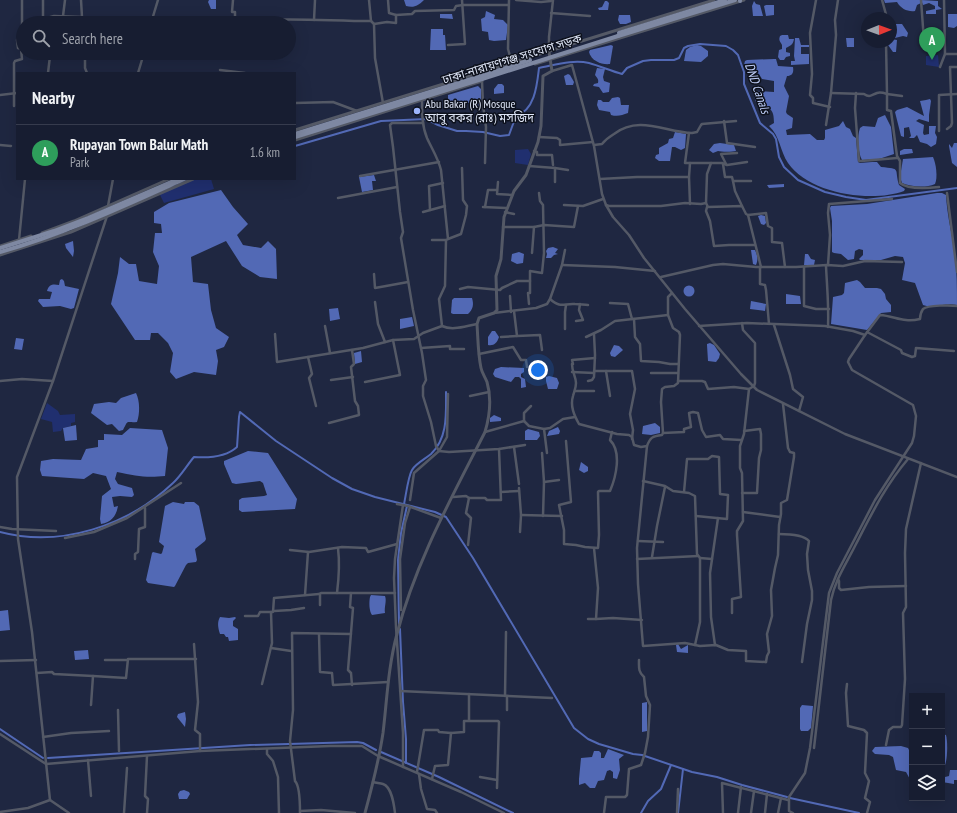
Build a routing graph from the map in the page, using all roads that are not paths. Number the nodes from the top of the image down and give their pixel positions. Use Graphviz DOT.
graph roads {
  1 [pos="22,0"];
  2 [pos="43,0"];
  3 [pos="65,0"];
  4 [pos="81,0"];
  5 [pos="158,0"];
  6 [pos="233,0"];
  7 [pos="314,0"];
  8 [pos="369,0"];
  9 [pos="388,0"];
  10 [pos="462,0"];
  11 [pos="509,0"];
  12 [pos="516,0"];
  13 [pos="551,0"];
  14 [pos="714,0"];
  15 [pos="725,0"];
  16 [pos="735,0"];
  17 [pos="741,0"];
  18 [pos="816,0"];
  19 [pos="838,0"];
  20 [pos="882,0"];
  21 [pos="921,0"];
  22 [pos="944,0"];
  23 [pos="463,5"];
  24 [pos="508,5"];
  25 [pos="885,12"];
  26 [pos="551,14"];
  27 [pos="684,14"];
  28 [pos="396,15"];
  29 [pos="23,16"];
  30 [pos="43,16"];
  31 [pos="54,16"];
  32 [pos="63,16"];
  33 [pos="82,16"];
  34 [pos="153,16"];
  35 [pos="235,16"];
  36 [pos="590,16"];
  37 [pos="296,20"];
  38 [pos="314,20"];
  39 [pos="372,22"];
  40 [pos="627,32"];
  41 [pos="924,41"];
  42 [pos="448,45"];
  43 [pos="886,48"];
  44 [pos="549,52"];
  45 [pos="945,54"];
  46 [pos="957,54"];
  47 [pos="18,60"];
  48 [pos="50,60"];
  49 [pos="86,60"];
  50 [pos="142,60"];
  51 [pos="551,60"];
  52 [pos="513,63"];
  53 [pos="940,67"];
  54 [pos="957,67"];
  55 [pos="552,69"];
  56 [pos="220,70"];
  57 [pos="48,72"];
  58 [pos="87,72"];
  59 [pos="138,72"];
  60 [pos="236,72"];
  61 [pos="482,79"];
  62 [pos="472,80"];
  63 [pos="831,93"];
  64 [pos="15,94"];
  65 [pos="856,94"];
  66 [pos="887,94"];
  67 [pos="951,94"];
  68 [pos="957,94"];
  69 [pos="0,95"];
  70 [pos="902,96"];
  71 [pos="422,100"];
  72 [pos="296,103"];
  73 [pos="383,103"];
  74 [pos="14,106"];
  75 [pos="830,107"];
  76 [pos="358,113"];
  77 [pos="724,121"];
  78 [pos="736,121"];
  79 [pos="423,123"];
  80 [pos="826,125"];
  81 [pos="947,129"];
  82 [pos="296,130"];
  83 [pos="939,131"];
  84 [pos="688,133"];
  85 [pos="296,134"];
  86 [pos="539,137"];
  87 [pos="296,139"];
  88 [pos="296,139"];
  89 [pos="593,144"];
  90 [pos="0,145"];
  91 [pos="11,146"];
  92 [pos="755,147"];
  93 [pos="534,151"];
  94 [pos="737,153"];
  95 [pos="897,158"];
  96 [pos="439,162"];
  97 [pos="747,162"];
  98 [pos="486,163"];
  99 [pos="690,163"];
  100 [pos="711,163"];
  101 [pos="724,164"];
  102 [pos="553,165"];
  103 [pos="529,166"];
  104 [pos="462,168"];
  105 [pos="555,168"];
  106 [pos="395,169"];
  107 [pos="568,170"];
  108 [pos="360,176"];
  109 [pos="689,177"];
  110 [pos="600,179"];
  111 [pos="25,180"];
  112 [pos="113,180"];
  113 [pos="168,180"];
  114 [pos="176,180"];
  115 [pos="182,180"];
  116 [pos="190,180"];
  117 [pos="733,181"];
  118 [pos="751,181"];
  119 [pos="498,182"];
  120 [pos="555,182"];
  121 [pos="442,183"];
  122 [pos="397,187"];
  123 [pos="939,187"];
  124 [pos="497,190"];
  125 [pos="947,193"];
  126 [pos="539,194"];
  127 [pos="512,195"];
  128 [pos="338,198"];
  129 [pos="603,199"];
  130 [pos="892,199"];
  131 [pos="706,203"];
  132 [pos="690,204"];
  133 [pos="564,205"];
  134 [pos="606,205"];
  135 [pos="445,206"];
  136 [pos="578,206"];
  137 [pos="742,206"];
  138 [pos="707,207"];
  139 [pos="506,208"];
  140 [pos="430,210"];
  141 [pos="107,211"];
  142 [pos="424,212"];
  143 [pos="505,212"];
  144 [pos="514,214"];
  145 [pos="748,215"];
  146 [pos="544,225"];
  147 [pos="502,227"];
  148 [pos="534,227"];
  149 [pos="447,239"];
  150 [pos="19,240"];
  151 [pos="432,240"];
  152 [pos="755,245"];
  153 [pos="0,247"];
  154 [pos="564,250"];
  155 [pos="532,253"];
  156 [pos="0,254"];
  157 [pos="902,262"];
  158 [pos="562,265"];
  159 [pos="827,265"];
  160 [pos="760,267"];
  161 [pos="785,267"];
  162 [pos="804,267"];
  163 [pos="655,271"];
  164 [pos="957,272"];
  165 [pos="374,274"];
  166 [pos="661,277"];
  167 [pos="530,281"];
  168 [pos="408,282"];
  169 [pos="460,289"];
  170 [pos="496,290"];
  171 [pos="672,293"];
  172 [pos="510,296"];
  173 [pos="550,299"];
  174 [pos="375,302"];
  175 [pos="610,303"];
  176 [pos="529,304"];
  177 [pos="580,304"];
  178 [pos="588,305"];
  179 [pos="566,306"];
  180 [pos="957,306"];
  181 [pos="829,309"];
  182 [pos="512,312"];
  183 [pos="494,313"];
  184 [pos="668,315"];
  185 [pos="633,319"];
  186 [pos="576,321"];
  187 [pos="742,323"];
  188 [pos="476,324"];
  189 [pos="769,324"];
  190 [pos="773,325"];
  191 [pos="325,326"];
  192 [pos="442,326"];
  193 [pos="698,326"];
  194 [pos="828,327"];
  195 [pos="565,329"];
  196 [pos="867,332"];
  197 [pos="275,334"];
  198 [pos="594,334"];
  199 [pos="865,335"];
  200 [pos="517,336"];
  201 [pos="418,337"];
  202 [pos="501,337"];
  203 [pos="586,337"];
  204 [pos="393,340"];
  205 [pos="385,342"];
  206 [pos="421,348"];
  207 [pos="464,349"];
  208 [pos="352,350"];
  209 [pos="542,350"];
  210 [pos="954,351"];
  211 [pos="330,353"];
  212 [pos="479,354"];
  213 [pos="308,357"];
  214 [pos="595,358"];
  215 [pos="678,364"];
  216 [pos="527,367"];
  217 [pos="606,371"];
  218 [pos="572,372"];
  219 [pos="594,372"];
  220 [pos="651,373"];
  221 [pos="678,373"];
  222 [pos="353,377"];
  223 [pos="331,380"];
  224 [pos="0,381"];
  225 [pos="53,381"];
  226 [pos="588,381"];
  227 [pos="678,381"];
  228 [pos="365,382"];
  229 [pos="754,386"];
  230 [pos="749,389"];
  231 [pos="575,391"];
  232 [pos="594,391"];
  233 [pos="489,392"];
  234 [pos="448,394"];
  235 [pos="470,396"];
  236 [pos="610,396"];
  237 [pos="783,404"];
  238 [pos="316,406"];
  239 [pos="530,406"];
  240 [pos="799,411"];
  241 [pos="575,417"];
  242 [pos="524,421"];
  243 [pos="329,423"];
  244 [pos="544,429"];
  245 [pos="744,431"];
  246 [pos="485,432"];
  247 [pos="612,432"];
  248 [pos="662,433"];
  249 [pos="632,440"];
  250 [pos="741,440"];
  251 [pos="566,441"];
  252 [pos="525,445"];
  253 [pos="647,446"];
  254 [pos="514,447"];
  255 [pos="500,449"];
  256 [pos="439,450"];
  257 [pos="475,451"];
  258 [pos="542,453"];
  259 [pos="547,453"];
  260 [pos="904,457"];
  261 [pos="908,459"];
  262 [pos="921,463"];
  263 [pos="957,477"];
  264 [pos="559,480"];
  265 [pos="643,481"];
  266 [pos="544,482"];
  267 [pos="181,483"];
  268 [pos="665,486"];
  269 [pos="519,488"];
  270 [pos="501,492"];
  271 [pos="684,492"];
  272 [pos="742,493"];
  273 [pos="453,497"];
  274 [pos="469,498"];
  275 [pos="410,500"];
  276 [pos="397,504"];
  277 [pos="404,505"];
  278 [pos="144,507"];
  279 [pos="409,507"];
  280 [pos="743,512"];
  281 [pos="521,515"];
  282 [pos="544,516"];
  283 [pos="562,516"];
  284 [pos="696,516"];
  285 [pos="780,517"];
  286 [pos="442,518"];
  287 [pos="718,518"];
  288 [pos="0,527"];
  289 [pos="18,530"];
  290 [pos="56,531"];
  291 [pos="520,532"];
  292 [pos="779,534"];
  293 [pos="65,538"];
  294 [pos="637,541"];
  295 [pos="654,541"];
  296 [pos="663,542"];
  297 [pos="397,544"];
  298 [pos="468,545"];
  299 [pos="338,548"];
  300 [pos="594,548"];
  301 [pos="290,550"];
  302 [pos="308,552"];
  303 [pos="652,557"];
  304 [pos="699,557"];
  305 [pos="712,558"];
  306 [pos="135,559"];
  307 [pos="637,559"];
  308 [pos="836,579"];
  309 [pos="906,586"];
  310 [pos="337,593"];
  311 [pos="351,593"];
  312 [pos="320,594"];
  313 [pos="395,594"];
  314 [pos="305,595"];
  315 [pos="320,605"];
  316 [pos="304,608"];
  317 [pos="400,610"];
  318 [pos="273,612"];
  319 [pos="732,613"];
  320 [pos="245,616"];
  321 [pos="588,618"];
  322 [pos="596,618"];
  323 [pos="642,620"];
  324 [pos="506,632"];
  325 [pos="397,633"];
  326 [pos="319,634"];
  327 [pos="351,634"];
  328 [pos="194,644"];
  329 [pos="695,645"];
  330 [pos="715,645"];
  331 [pos="271,648"];
  332 [pos="292,651"];
  333 [pos="196,659"];
  334 [pos="36,660"];
  335 [pos="105,660"];
  336 [pos="127,660"];
  337 [pos="639,660"];
  338 [pos="0,661"];
  339 [pos="802,662"];
  340 [pos="37,673"];
  341 [pos="93,676"];
  342 [pos="388,682"];
  343 [pos="262,684"];
  344 [pos="847,684"];
  345 [pos="352,685"];
  346 [pos="402,692"];
  347 [pos="469,694"];
  348 [pos="506,696"];
  349 [pos="552,698"];
  350 [pos="91,705"];
  351 [pos="118,710"];
  352 [pos="507,710"];
  353 [pos="469,720"];
  354 [pos="109,731"];
  355 [pos="451,733"];
  356 [pos="0,734"];
  357 [pos="43,737"];
  358 [pos="886,745"];
  359 [pos="290,746"];
  360 [pos="814,748"];
  361 [pos="267,749"];
  362 [pos="200,750"];
  363 [pos="119,751"];
  364 [pos="147,756"];
  365 [pos="378,756"];
  366 [pos="88,760"];
  367 [pos="46,764"];
  368 [pos="403,765"];
  369 [pos="127,768"];
  370 [pos="418,772"];
  371 [pos="480,776"];
  372 [pos="432,778"];
  373 [pos="498,780"];
  374 [pos="373,782"];
  375 [pos="741,787"];
  376 [pos="497,788"];
  377 [pos="678,789"];
  378 [pos="754,791"];
  379 [pos="767,794"];
  380 [pos="91,796"];
  381 [pos="781,798"];
  382 [pos="50,800"];
  383 [pos="788,800"];
  384 [pos="28,808"];
  385 [pos="0,812"];
  386 [pos="30,812"];
  387 [pos="300,812"];
  388 [pos="69,813"];
  389 [pos="124,813"];
  390 [pos="147,813"];
  391 [pos="279,813"];
  392 [pos="355,813"];
  393 [pos="365,813"];
  394 [pos="395,813"];
  395 [pos="437,813"];
  396 [pos="504,813"];
  397 [pos="604,813"];
  398 [pos="677,813"];
  399 [pos="722,813"];
  400 [pos="738,813"];
  401 [pos="751,813"];
  402 [pos="765,813"];
  403 [pos="778,813"];
  404 [pos="793,813"];
  405 [pos="867,813"];
  1 -- 29 [label="street"];
  2 -- 30 [label="street"];
  3 -- 32 [label="street"];
  4 -- 33 [label="street"];
  5 -- 34 [label="street"];
  6 -- 35 [label="street"];
  7 -- 38 [label="street"];
  8 -- 39 [label="street"];
  9 -- 28 [label="street"];
  10 -- 23 [label="street"];
  11 -- 24 [label="street"];
  12 -- 13 [label="street"];
  13 -- 26 [label="street"];
  14 -- 27 [label="street"];
  15 -- 27 [label="main road, ঢাকা-নারায়ণগঞ্জ সংযোগ সড়ক"];
  16 -- 27 [label="main road, ঢাকা-নারায়ণগঞ্জ সংযোগ সড়ক"];
  17 -- 27 [label="street"];
  18 -- 75 [label="street"];
  19 -- 63 [label="street"];
  20 -- 25 [label="street"];
  21 -- 41 [label="street"];
  22 -- 45 [label="street"];
  23 -- 24 [label="street"];
  23 -- 28 [label="street"];
  23 -- 42 [label="street"];
  24 -- 52 [label="street"];
  26 -- 36 [label="street"];
  26 -- 44 [label="street"];
  27 -- 40 [label="main road, ঢাকা-নারায়ণগঞ্জ সংযোগ সড়ক"];
  28 -- 39 [label="street"];
  31 -- 32 [label="street"];
  37 -- 38 [label="street"];
  38 -- 39 [label="street"];
  39 -- 73 [label="street"];
  40 -- 44 [label="street"];
  40 -- 51 [label="street"];
  40 -- 61 [label="main road, ঢাকা-নারায়ণগঞ্জ সংযোগ সড়ক, bridge"];
  43 -- 66 [label="street"];
  44 -- 51 [label="street"];
  44 -- 52 [label="street"];
  45 -- 46 [label="street"];
  45 -- 53 [label="street"];
  47 -- 64 [label="street"];
  48 -- 57 [label="street"];
  49 -- 58 [label="street"];
  50 -- 59 [label="street"];
  51 -- 55 [label="street"];
  51 -- 61 [label="street"];
  52 -- 62 [label="street"];
  54 -- 67 [label="street"];
  55 -- 86 [label="street"];
  55 -- 89 [label="street"];
  56 -- 60 [label="street"];
  61 -- 62 [label="main road, ঢাকা-নারায়ণগঞ্জ সংযোগ সড়ক"];
  61 -- 98 [label="street"];
  62 -- 71 [label="street"];
  62 -- 73 [label="street"];
  62 -- 76 [label="main road, ঢাকা-নারায়ণগঞ্জ সংযোগ সড়ক"];
  62 -- 87 [label="main road, ঢাকা-নারায়ণগঞ্জ সংযোগ সড়ক"];
  63 -- 65 [label="street"];
  63 -- 75 [label="street"];
  64 -- 69 [label="street"];
  64 -- 74 [label="street"];
  65 -- 66 [label="street"];
  65 -- 95 [label="street"];
  66 -- 70 [label="street"];
  66 -- 95 [label="street"];
  67 -- 68 [label="street"];
  67 -- 81 [label="street"];
  67 -- 83 [label="street"];
  71 -- 79 [label="street"];
  71 -- 88 [label="street"];
  72 -- 76 [label="street"];
  73 -- 76 [label="street"];
  75 -- 80 [label="street"];
  76 -- 82 [label="street"];
  76 -- 85 [label="main road, ঢাকা-নারায়ণগঞ্জ সংযোগ সড়ক"];
  77 -- 78 [label="street"];
  77 -- 84 [label="street"];
  77 -- 92 [label="street"];
  79 -- 96 [label="street"];
  79 -- 106 [label="street"];
  84 -- 89 [label="street"];
  84 -- 99 [label="street"];
  86 -- 89 [label="street"];
  86 -- 93 [label="street"];
  89 -- 110 [label="street"];
  90 -- 91 [label="street"];
  93 -- 102 [label="street"];
  93 -- 103 [label="street"];
  94 -- 101 [label="street"];
  95 -- 123 [label="street"];
  96 -- 106 [label="street"];
  96 -- 121 [label="street"];
  97 -- 101 [label="street"];
  99 -- 100 [label="street"];
  99 -- 109 [label="street"];
  100 -- 101 [label="street"];
  100 -- 131 [label="street"];
  101 -- 117 [label="street"];
  103 -- 105 [label="street"];
  103 -- 127 [label="street"];
  104 -- 149 [label="street"];
  105 -- 107 [label="street"];
  105 -- 120 [label="street"];
  106 -- 108 [label="street"];
  106 -- 122 [label="street"];
  109 -- 110 [label="street"];
  109 -- 132 [label="street"];
  110 -- 129 [label="street"];
  111 -- 150 [label="street"];
  112 -- 141 [label="street"];
  113 -- 141 [label="street"];
  114 -- 141 [label="main road"];
  115 -- 141 [label="main road"];
  116 -- 141 [label="street"];
  117 -- 118 [label="street"];
  117 -- 137 [label="street"];
  119 -- 124 [label="street"];
  121 -- 135 [label="street"];
  121 -- 140 [label="street"];
  122 -- 128 [label="street"];
  122 -- 168 [label="street"];
  124 -- 127 [label="street"];
  124 -- 139 [label="street"];
  125 -- 164 [label="street"];
  126 -- 146 [label="street"];
  127 -- 139 [label="street"];
  129 -- 134 [label="street"];
  129 -- 136 [label="street"];
  130 -- 159 [label="street"];
  131 -- 132 [label="street"];
  131 -- 138 [label="street"];
  132 -- 134 [label="street"];
  133 -- 136 [label="street"];
  134 -- 163 [label="street"];
  135 -- 140 [label="street"];
  135 -- 149 [label="street"];
  136 -- 146 [label="street"];
  137 -- 138 [label="street"];
  137 -- 145 [label="street"];
  138 -- 152 [label="street"];
  139 -- 143 [label="street"];
  140 -- 142 [label="street"];
  141 -- 150 [label="street"];
  141 -- 153 [label="main road"];
  141 -- 156 [label="main road"];
  141 -- 225 [label="street"];
  143 -- 144 [label="street"];
  143 -- 147 [label="street"];
  145 -- 152 [label="street"];
  145 -- 161 [label="street"];
  146 -- 148 [label="street"];
  146 -- 167 [label="street"];
  147 -- 148 [label="street"];
  147 -- 170 [label="street"];
  148 -- 155 [label="street"];
  149 -- 151 [label="street"];
  149 -- 192 [label="street"];
  150 -- 153 [label="street"];
  152 -- 160 [label="street"];
  154 -- 158 [label="street"];
  157 -- 159 [label="street"];
  158 -- 163 [label="street"];
  158 -- 173 [label="street"];
  159 -- 162 [label="street"];
  159 -- 181 [label="street"];
  160 -- 161 [label="street"];
  160 -- 166 [label="street"];
  160 -- 189 [label="street"];
  161 -- 162 [label="street"];
  162 -- 181 [label="street"];
  163 -- 166 [label="street"];
  165 -- 168 [label="street"];
  166 -- 171 [label="street"];
  167 -- 170 [label="street"];
  167 -- 176 [label="street"];
  168 -- 201 [label="street"];
  169 -- 170 [label="street"];
  170 -- 183 [label="street"];
  171 -- 184 [label="street"];
  171 -- 193 [label="street"];
  172 -- 182 [label="street"];
  173 -- 179 [label="street"];
  173 -- 182 [label="street"];
  174 -- 205 [label="street"];
  175 -- 185 [label="street"];
  177 -- 178 [label="street"];
  177 -- 179 [label="street"];
  177 -- 186 [label="street"];
  179 -- 195 [label="street"];
  180 -- 196 [label="street"];
  181 -- 194 [label="street"];
  182 -- 183 [label="street"];
  182 -- 200 [label="street"];
  183 -- 188 [label="street"];
  184 -- 185 [label="street"];
  184 -- 215 [label="street"];
  185 -- 198 [label="street"];
  185 -- 215 [label="street"];
  187 -- 189 [label="street"];
  187 -- 193 [label="street"];
  187 -- 229 [label="street"];
  188 -- 192 [label="street"];
  188 -- 212 [label="street"];
  189 -- 190 [label="street"];
  190 -- 194 [label="street"];
  190 -- 240 [label="street"];
  191 -- 211 [label="street"];
  192 -- 201 [label="street"];
  193 -- 229 [label="street"];
  194 -- 199 [label="street"];
  196 -- 199 [label="street"];
  196 -- 210 [label="street"];
  197 -- 213 [label="street"];
  198 -- 203 [label="street"];
  198 -- 214 [label="street"];
  199 -- 260 [label="street"];
  200 -- 202 [label="street"];
  200 -- 209 [label="street"];
  201 -- 204 [label="street"];
  201 -- 206 [label="street"];
  204 -- 205 [label="street"];
  204 -- 228 [label="street"];
  205 -- 208 [label="street"];
  206 -- 207 [label="street"];
  206 -- 256 [label="street"];
  208 -- 211 [label="street"];
  208 -- 222 [label="street"];
  211 -- 213 [label="street"];
  212 -- 216 [label="street"];
  212 -- 233 [label="street"];
  213 -- 238 [label="street"];
  214 -- 218 [label="street"];
  214 -- 219 [label="street"];
  215 -- 221 [label="street"];
  217 -- 219 [label="street"];
  217 -- 236 [label="street"];
  217 -- 249 [label="street"];
  218 -- 219 [label="street"];
  218 -- 231 [label="street"];
  219 -- 226 [label="street"];
  220 -- 221 [label="street"];
  221 -- 227 [label="street"];
  222 -- 223 [label="street"];
  222 -- 243 [label="street"];
  224 -- 225 [label="street"];
  225 -- 289 [label="street"];
  227 -- 230 [label="street"];
  227 -- 248 [label="street"];
  229 -- 230 [label="street"];
  229 -- 237 [label="street"];
  230 -- 245 [label="street"];
  231 -- 232 [label="street"];
  231 -- 241 [label="street"];
  233 -- 235 [label="street"];
  233 -- 246 [label="street"];
  234 -- 256 [label="street"];
  237 -- 240 [label="street"];
  237 -- 285 [label="street"];
  239 -- 242 [label="street"];
  240 -- 260 [label="street"];
  241 -- 244 [label="street"];
  241 -- 247 [label="street"];
  242 -- 244 [label="street"];
  242 -- 246 [label="street"];
  244 -- 259 [label="street"];
  245 -- 250 [label="street"];
  245 -- 272 [label="street"];
  246 -- 257 [label="street"];
  247 -- 249 [label="street"];
  247 -- 300 [label="street"];
  248 -- 250 [label="street"];
  248 -- 253 [label="street"];
  249 -- 253 [label="street"];
  250 -- 272 [label="street"];
  251 -- 283 [label="street"];
  252 -- 254 [label="street"];
  253 -- 265 [label="street"];
  254 -- 255 [label="street"];
  254 -- 269 [label="street"];
  255 -- 257 [label="street"];
  255 -- 270 [label="street"];
  256 -- 257 [label="street"];
  256 -- 275 [label="street"];
  257 -- 273 [label="street"];
  258 -- 266 [label="street"];
  260 -- 261 [label="street"];
  260 -- 308 [label="street"];
  261 -- 262 [label="street"];
  261 -- 308 [label="street"];
  262 -- 263 [label="street"];
  262 -- 309 [label="street"];
  264 -- 266 [label="street"];
  265 -- 268 [label="street"];
  265 -- 294 [label="street"];
  266 -- 282 [label="street"];
  267 -- 278 [label="street"];
  268 -- 271 [label="street"];
  268 -- 295 [label="street"];
  269 -- 270 [label="street"];
  269 -- 281 [label="street"];
  270 -- 274 [label="street"];
  271 -- 284 [label="street"];
  271 -- 287 [label="street"];
  272 -- 280 [label="street"];
  273 -- 274 [label="street"];
  273 -- 286 [label="street"];
  274 -- 298 [label="street"];
  276 -- 277 [label="street"];
  277 -- 279 [label="street"];
  277 -- 297 [label="street"];
  278 -- 293 [label="street"];
  278 -- 306 [label="street"];
  279 -- 286 [label="street"];
  279 -- 317 [label="street"];
  280 -- 285 [label="street"];
  280 -- 319 [label="street"];
  281 -- 282 [label="street"];
  281 -- 291 [label="street"];
  282 -- 283 [label="street"];
  283 -- 300 [label="street"];
  284 -- 287 [label="street"];
  284 -- 304 [label="street"];
  285 -- 292 [label="street"];
  286 -- 325 [label="street"];
  287 -- 305 [label="street"];
  288 -- 289 [label="street"];
  289 -- 290 [label="street"];
  289 -- 334 [label="street"];
  292 -- 330 [label="street"];
  292 -- 339 [label="street"];
  294 -- 295 [label="street"];
  294 -- 307 [label="street"];
  295 -- 296 [label="street"];
  295 -- 303 [label="street"];
  297 -- 299 [label="street"];
  297 -- 313 [label="street"];
  299 -- 302 [label="street"];
  299 -- 310 [label="street"];
  300 -- 322 [label="street"];
  301 -- 302 [label="street"];
  302 -- 314 [label="street"];
  303 -- 304 [label="street"];
  303 -- 307 [label="street"];
  304 -- 305 [label="street"];
  304 -- 329 [label="street"];
  305 -- 330 [label="street"];
  307 -- 323 [label="street"];
  308 -- 309 [label="street"];
  308 -- 360 [label="street"];
  308 -- 383 [label="street"];
  309 -- 358 [label="street"];
  310 -- 311 [label="street"];
  310 -- 312 [label="street"];
  311 -- 313 [label="street"];
  311 -- 327 [label="street"];
  312 -- 314 [label="street"];
  312 -- 315 [label="street"];
  313 -- 325 [label="street"];
  314 -- 318 [label="street"];
  316 -- 318 [label="street"];
  318 -- 320 [label="street"];
  318 -- 331 [label="street"];
  321 -- 322 [label="street"];
  322 -- 323 [label="street"];
  323 -- 329 [label="street"];
  324 -- 348 [label="street"];
  325 -- 342 [label="street"];
  325 -- 346 [label="street"];
  326 -- 327 [label="street"];
  326 -- 332 [label="street"];
  326 -- 345 [label="street"];
  327 -- 345 [label="street"];
  328 -- 333 [label="street"];
  329 -- 330 [label="street"];
  331 -- 332 [label="street"];
  331 -- 343 [label="street"];
  332 -- 359 [label="street"];
  333 -- 336 [label="street"];
  333 -- 362 [label="street"];
  334 -- 338 [label="street"];
  334 -- 340 [label="street"];
  335 -- 336 [label="street"];
  336 -- 341 [label="street"];
  337 -- 397 [label="street"];
  340 -- 341 [label="street"];
  340 -- 357 [label="street"];
  341 -- 350 [label="street"];
  342 -- 345 [label="street"];
  342 -- 365 [label="street"];
  344 -- 405 [label="street"];
  346 -- 347 [label="street"];
  346 -- 368 [label="street"];
  347 -- 348 [label="street"];
  347 -- 353 [label="street"];
  348 -- 349 [label="street"];
  348 -- 352 [label="street"];
  351 -- 363 [label="street"];
  353 -- 355 [label="street"];
  353 -- 373 [label="street"];
  354 -- 357 [label="street"];
  355 -- 370 [label="street"];
  355 -- 372 [label="street"];
  356 -- 367 [label="street"];
  357 -- 367 [label="street"];
  359 -- 361 [label="street"];
  359 -- 365 [label="street"];
  359 -- 387 [label="street"];
  361 -- 362 [label="street"];
  361 -- 391 [label="street"];
  362 -- 364 [label="street"];
  364 -- 366 [label="street"];
  364 -- 390 [label="street"];
  365 -- 368 [label="street"];
  365 -- 374 [label="street"];
  366 -- 367 [label="street"];
  366 -- 380 [label="street"];
  367 -- 382 [label="street"];
  368 -- 370 [label="street"];
  369 -- 389 [label="street"];
  370 -- 372 [label="street"];
  370 -- 395 [label="street"];
  371 -- 373 [label="street"];
  372 -- 396 [label="street"];
  373 -- 376 [label="street"];
  374 -- 393 [label="street"];
  374 -- 394 [label="street"];
  375 -- 378 [label="street"];
  375 -- 399 [label="street"];
  375 -- 400 [label="street"];
  377 -- 398 [label="street"];
  378 -- 379 [label="street"];
  378 -- 401 [label="street"];
  379 -- 381 [label="street"];
  379 -- 402 [label="street"];
  381 -- 383 [label="street"];
  381 -- 403 [label="street"];
  382 -- 384 [label="street"];
  382 -- 388 [label="street"];
  383 -- 404 [label="street"];
  384 -- 385 [label="street"];
  384 -- 386 [label="street"];
  387 -- 392 [label="street"];
}
